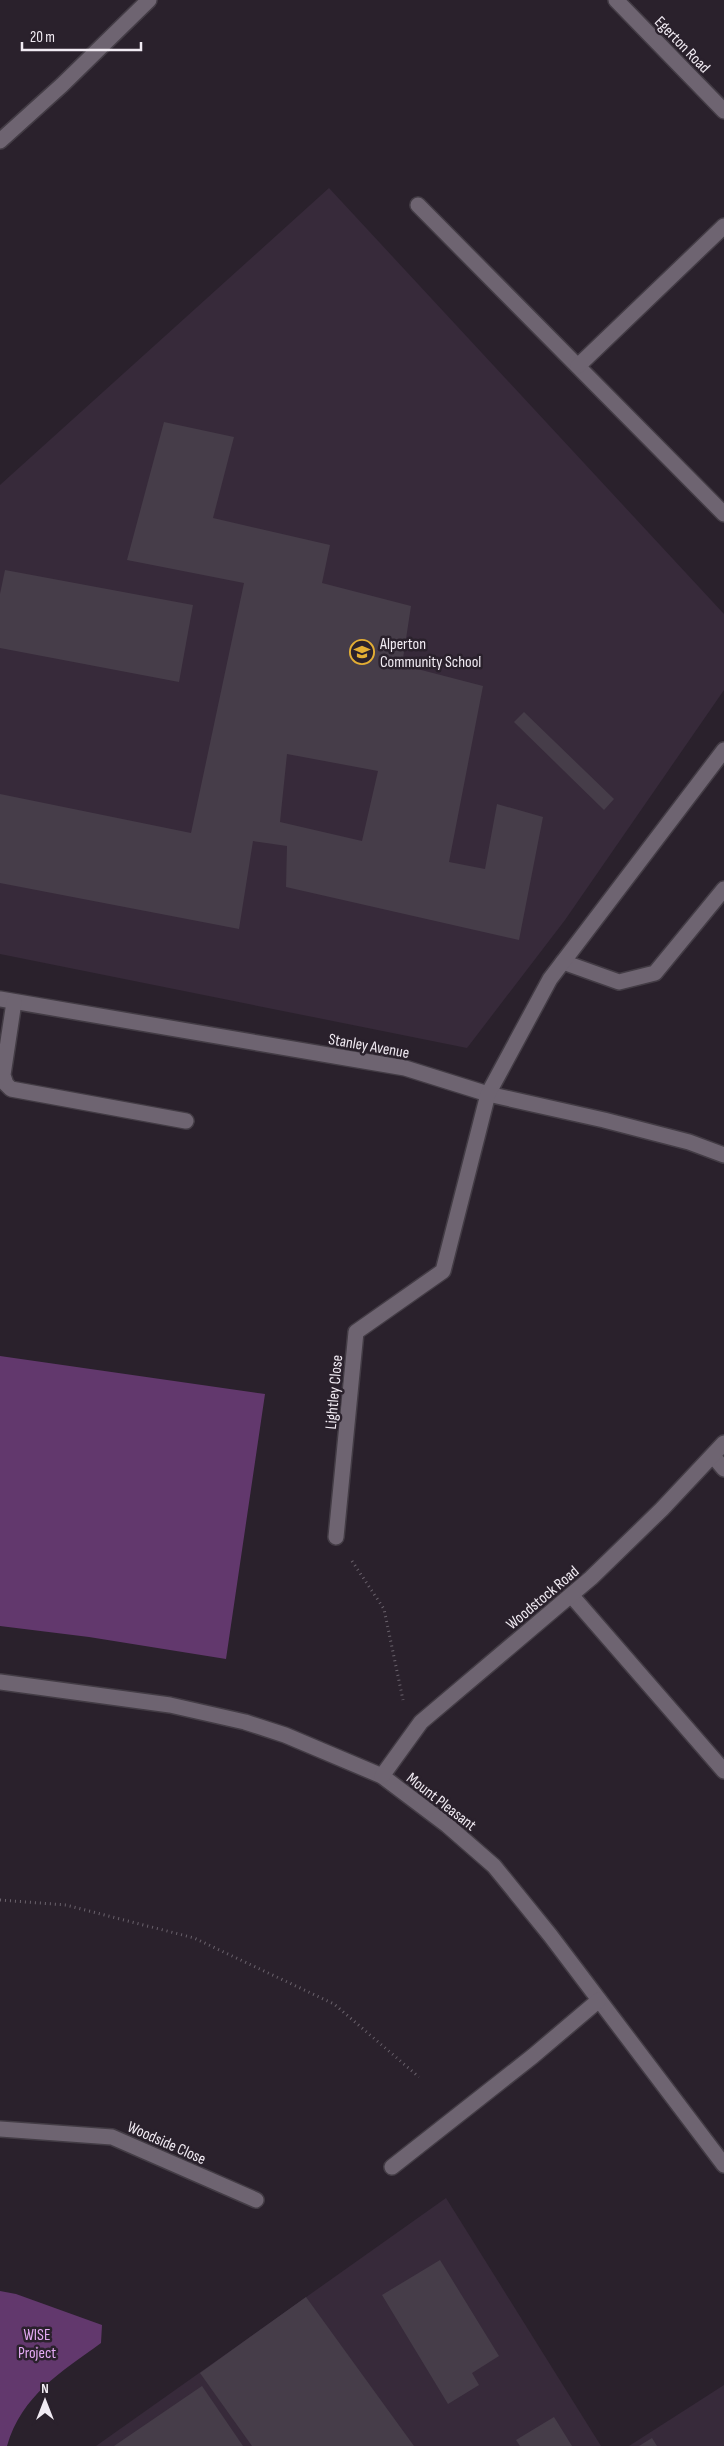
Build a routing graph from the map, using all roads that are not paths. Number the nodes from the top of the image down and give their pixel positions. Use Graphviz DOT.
graph roads {
  1 [pos="149,0"];
  2 [pos="616,0"];
  3 [pos="724,112"];
  4 [pos="0,141"];
  5 [pos="418,205"];
  6 [pos="724,226"];
  7 [pos="578,366"];
  8 [pos="724,514"];
  9 [pos="724,750"];
  10 [pos="724,889"];
  11 [pos="563,962"];
  12 [pos="7,1000"];
  13 [pos="488,1094"];
  14 [pos="186,1121"];
  15 [pos="724,1155"];
  16 [pos="724,1443"];
  17 [pos="713,1456"];
  18 [pos="724,1469"];
  19 [pos="336,1537"];
  20 [pos="571,1595"];
  21 [pos="0,1682"];
  22 [pos="724,1771"];
  23 [pos="382,1776"];
  24 [pos="599,2000"];
  25 [pos="0,2129"];
  26 [pos="724,2165"];
  27 [pos="392,2168"];
  28 [pos="256,2200"];
  1 -- 4 [label="street"];
  2 -- 3 [label="street, Egerton Road"];
  5 -- 7 [label="street"];
  6 -- 7 [label="street"];
  7 -- 8 [label="street"];
  9 -- 11 [label="street, Lightley Close"];
  10 -- 11 [label="street"];
  11 -- 13 [label="street, Lightley Close"];
  12 -- 13 [label="street, Stanley Avenue"];
  12 -- 14 [label="street"];
  13 -- 15 [label="street, Stanley Avenue"];
  13 -- 19 [label="street, Lightley Close"];
  16 -- 17 [label="street, Woodstock Road"];
  17 -- 18 [label="street"];
  17 -- 20 [label="street, Woodstock Road"];
  20 -- 22 [label="street"];
  20 -- 23 [label="street, Woodstock Road"];
  21 -- 23 [label="street, Mount Pleasant"];
  23 -- 24 [label="street, Mount Pleasant"];
  24 -- 26 [label="street, Mount Pleasant"];
  24 -- 27 [label="street"];
  25 -- 28 [label="street, Woodside Close"];
}
